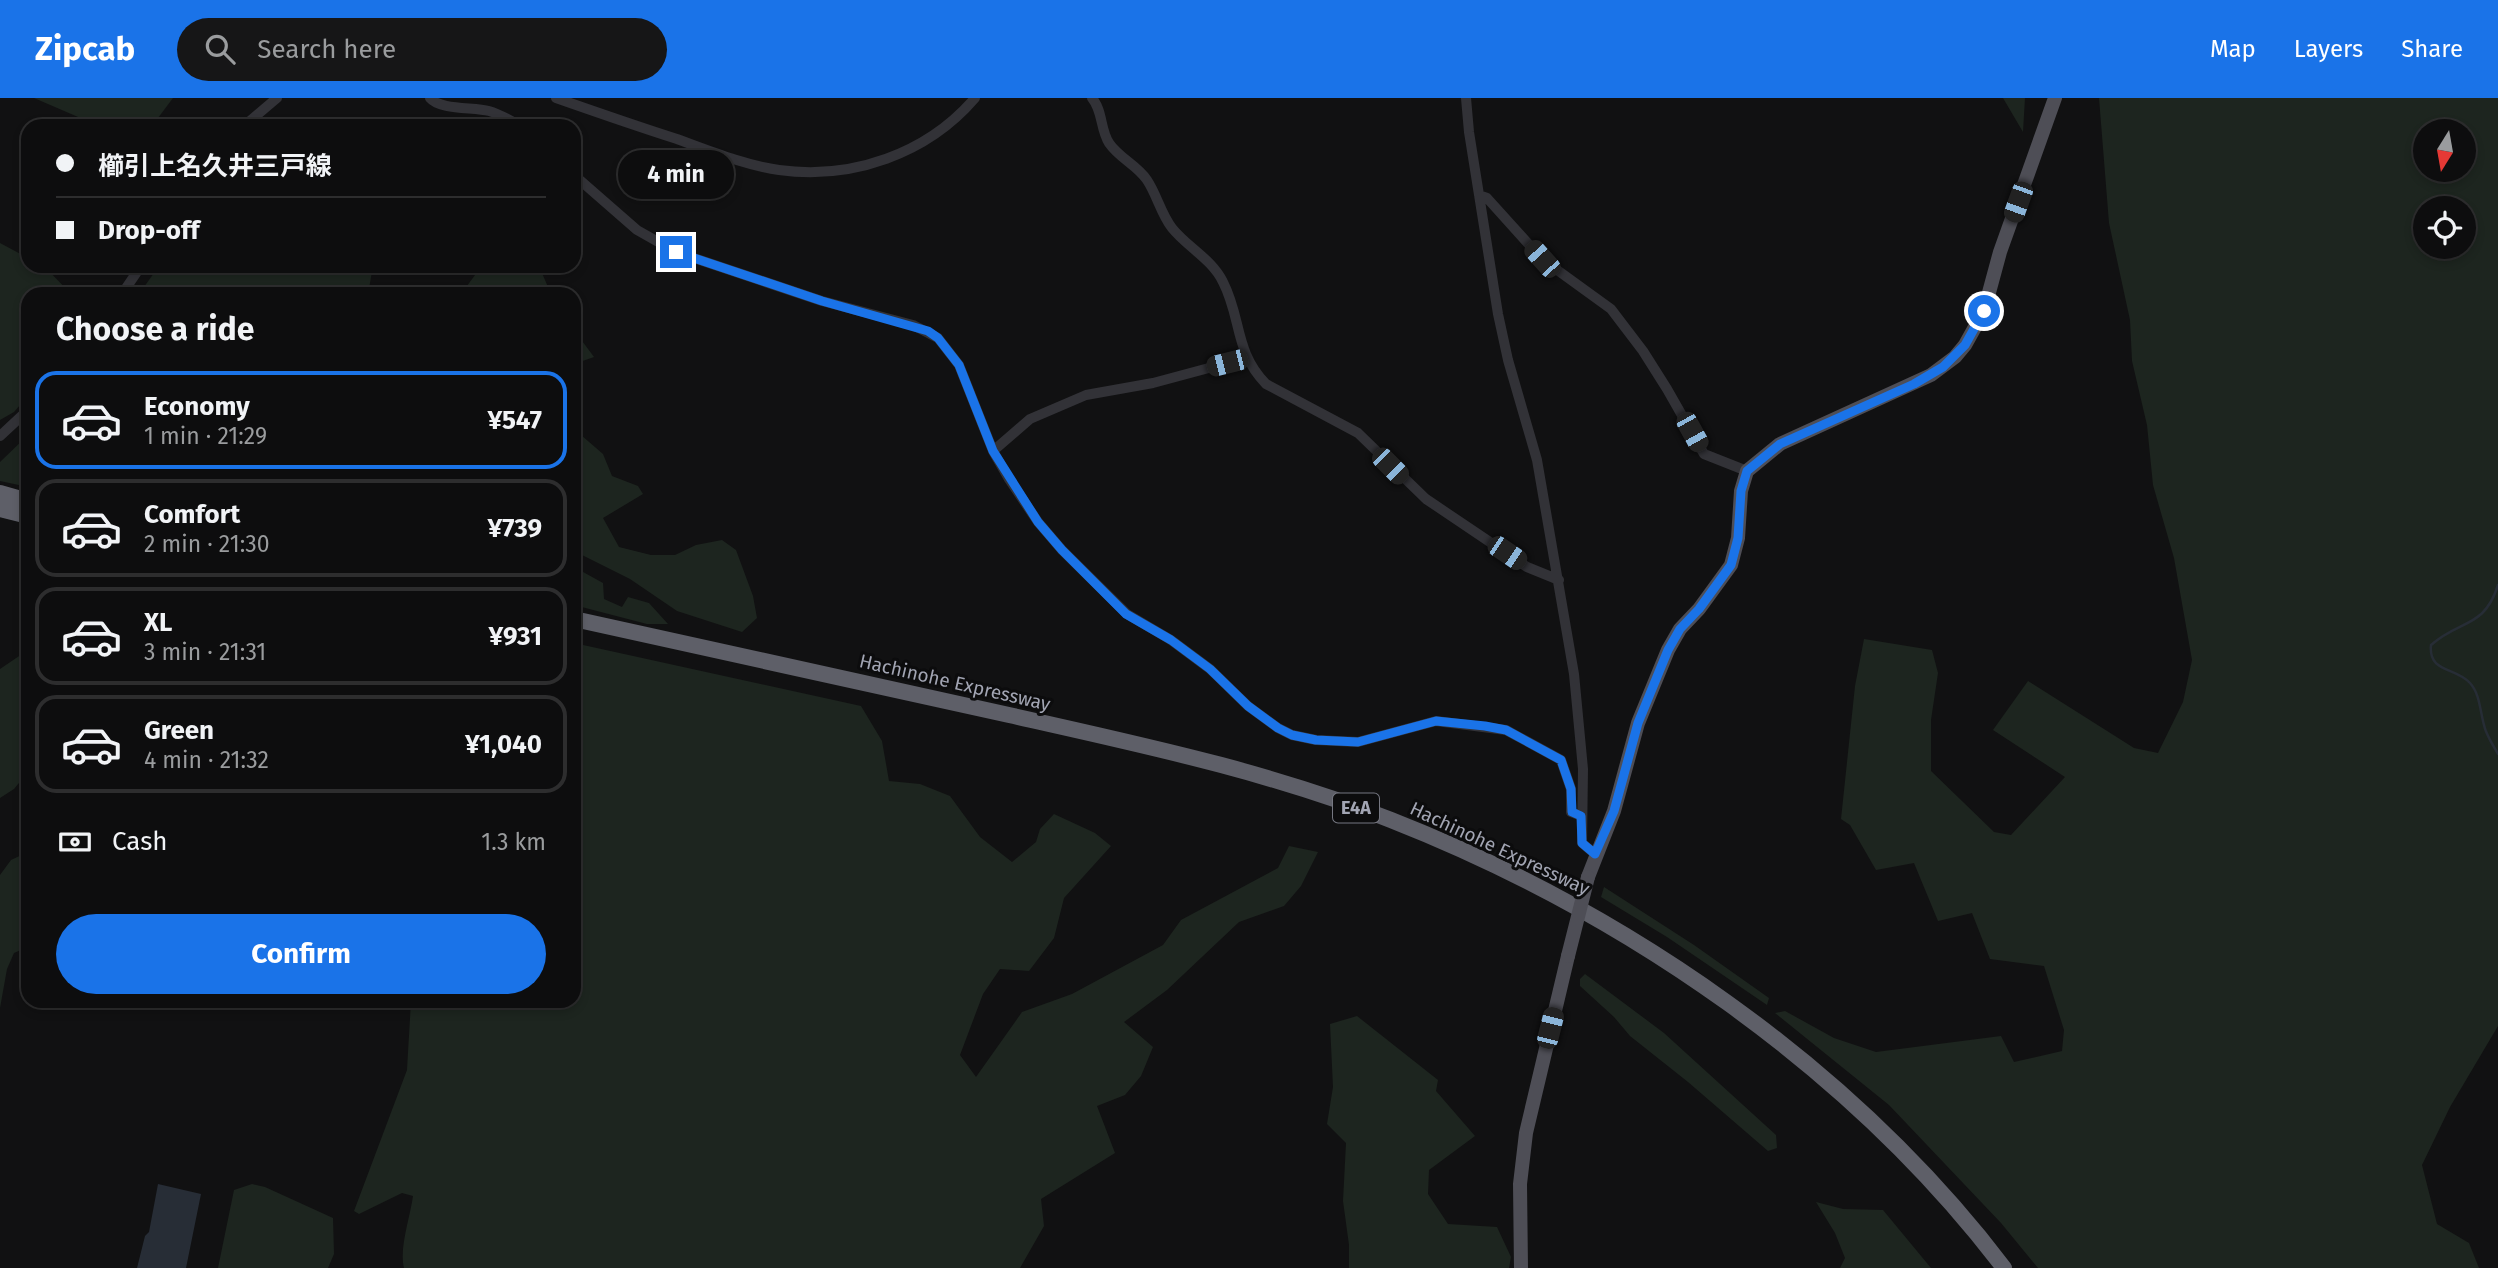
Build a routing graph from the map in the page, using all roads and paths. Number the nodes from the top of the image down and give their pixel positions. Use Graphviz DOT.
graph roads {
  1 [pos="277,98"];
  2 [pos="430,98"];
  3 [pos="556,98"];
  4 [pos="975,98"];
  5 [pos="1092,98"];
  6 [pos="1466,98"];
  7 [pos="2055,98"];
  8 [pos="252,119"];
  9 [pos="506,119"];
  10 [pos="581,181"];
  11 [pos="1479,195"];
  12 [pos="1246,358"];
  13 [pos="21,416"];
  14 [pos="0,436"];
  15 [pos="993,451"];
  16 [pos="1747,471"];
  17 [pos="0,494"];
  18 [pos="21,499"];
  19 [pos="0,509"];
  20 [pos="21,514"];
  21 [pos="1559,580"];
  22 [pos="581,620"];
  23 [pos="581,630"];
  24 [pos="1581,816"];
  25 [pos="1595,854"];
  26 [pos="1521,1268"];
  27 [pos="1993,1268"];
  28 [pos="2004,1268"];
  1 -- 8 [label="street"];
  2 -- 9 [label="street"];
  3 -- 4 [label="street"];
  5 -- 12 [label="street"];
  6 -- 11 [label="street"];
  7 -- 16 [label="main road"];
  10 -- 15 [label="street"];
  11 -- 16 [label="street"];
  11 -- 21 [label="street"];
  12 -- 15 [label="street"];
  12 -- 21 [label="street"];
  13 -- 14 [label="street"];
  15 -- 24 [label="street"];
  16 -- 25 [label="main road"];
  17 -- 18 [label="highway"];
  19 -- 20 [label="highway"];
  21 -- 24 [label="street"];
  22 -- 28 [label="highway, Hachinohe Expressway / E4A"];
  23 -- 27 [label="highway, Hachinohe Expressway / E4A"];
  24 -- 25 [label="street"];
  25 -- 26 [label="main road, bridge"];
}
